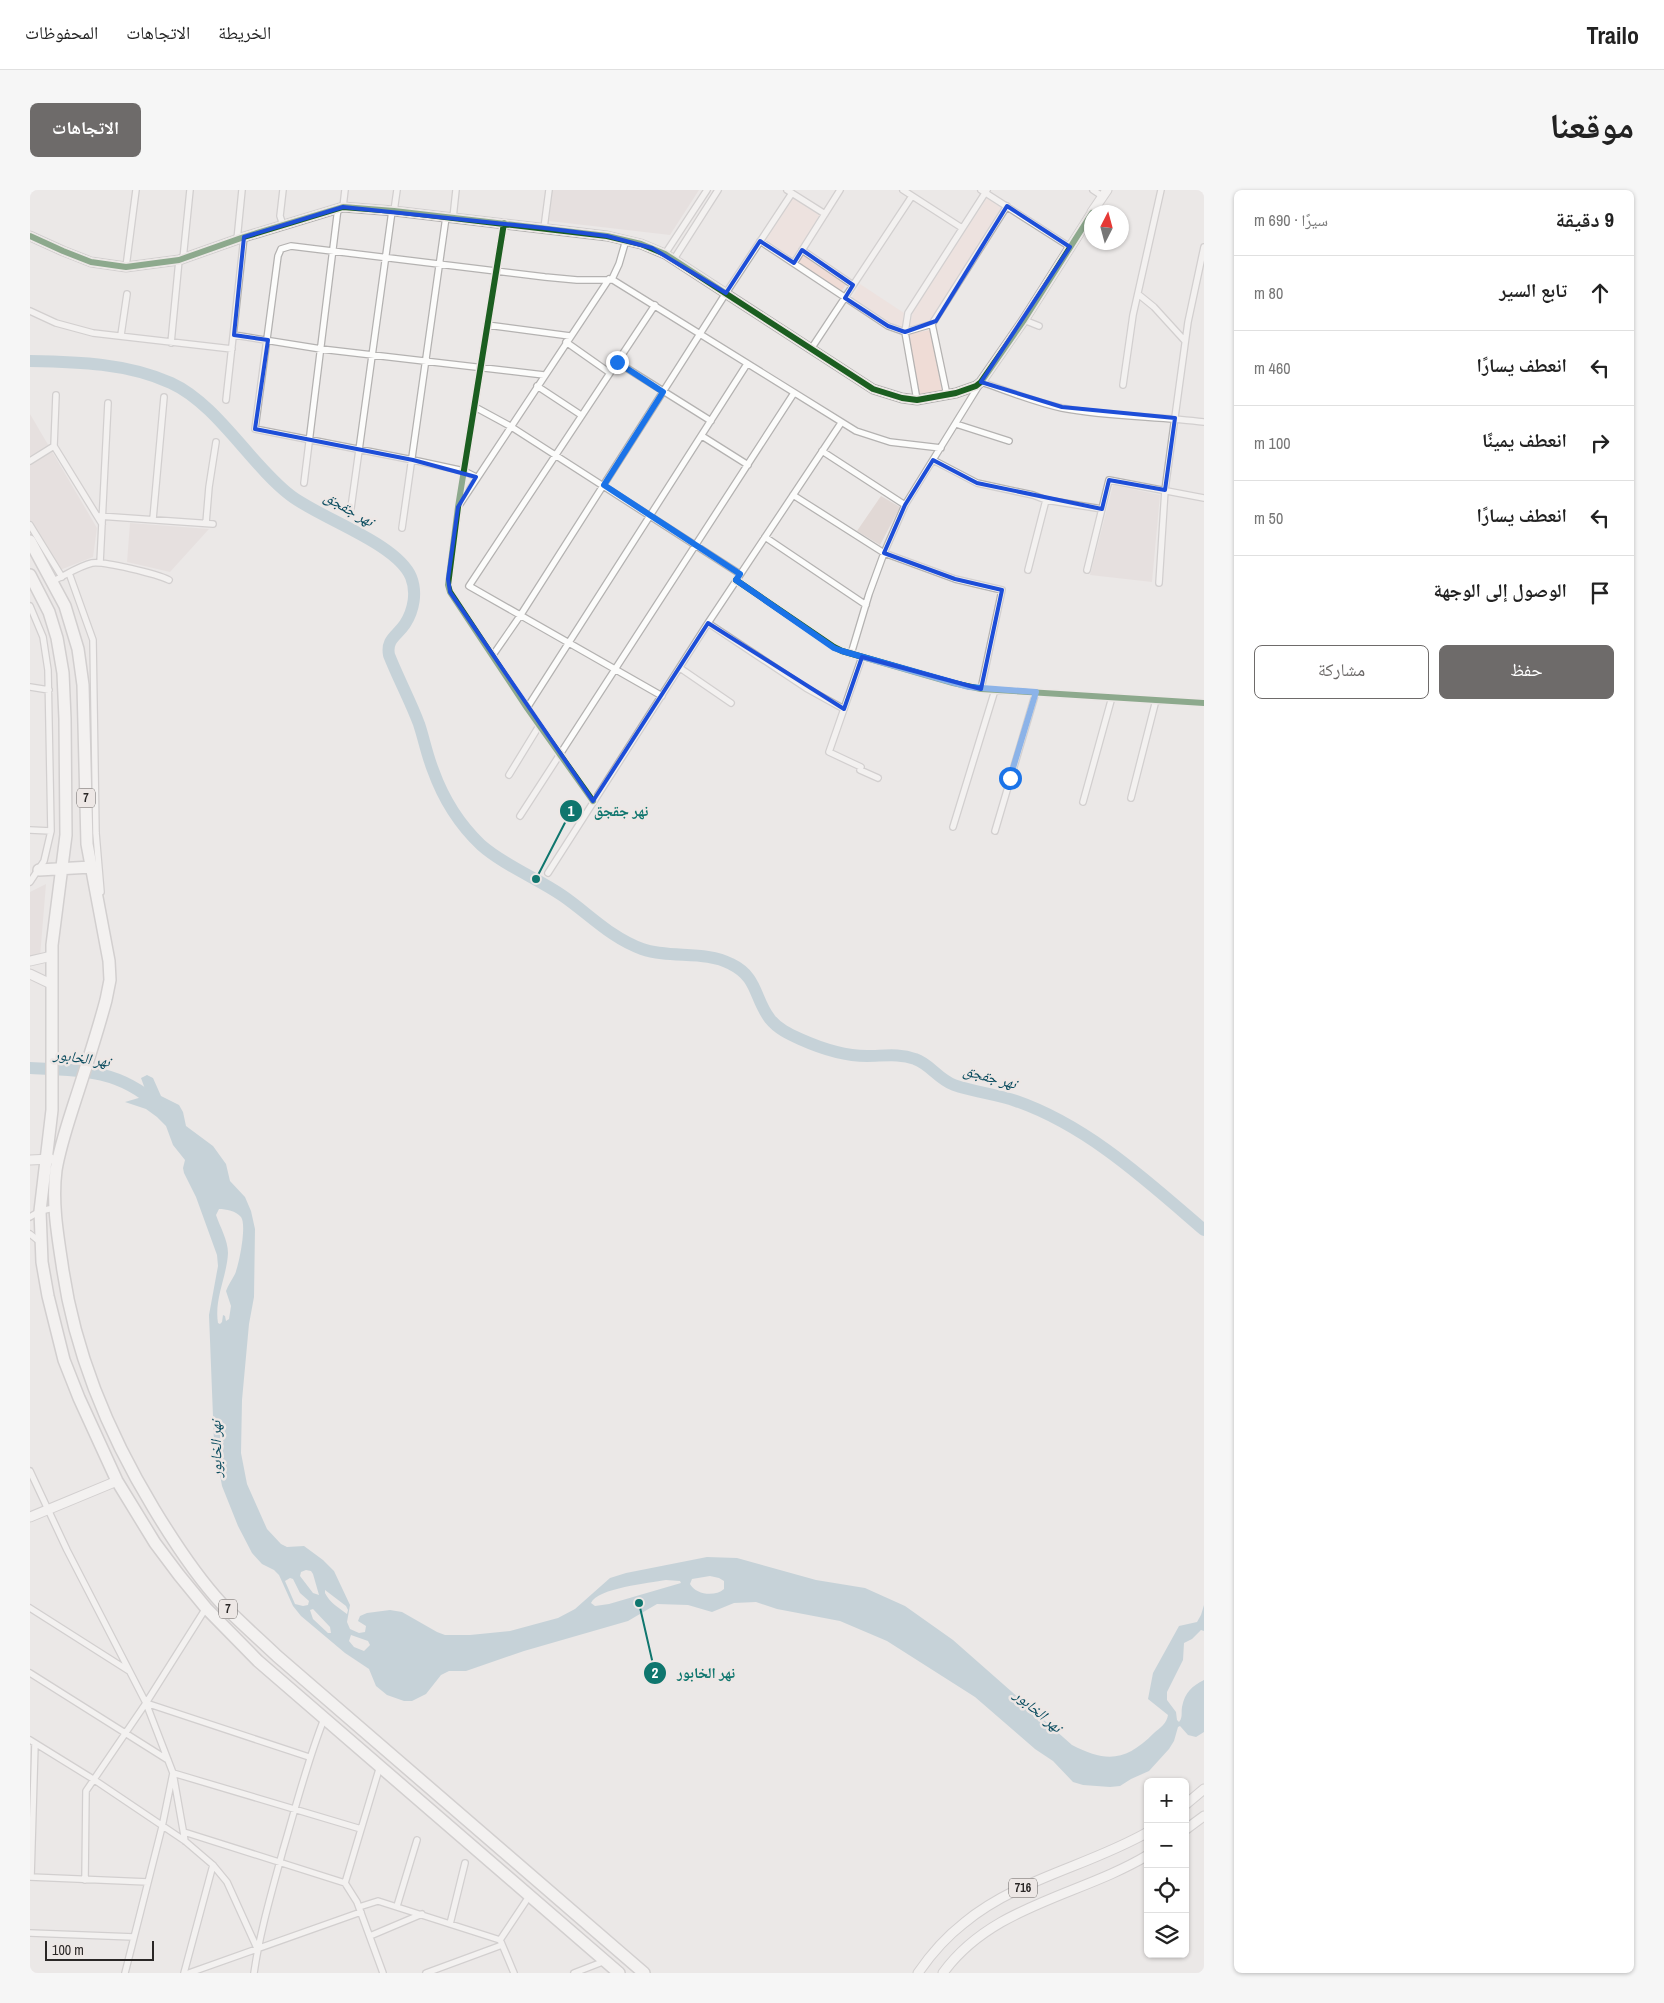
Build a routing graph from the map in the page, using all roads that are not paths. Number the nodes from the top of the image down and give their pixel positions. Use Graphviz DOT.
graph roads {
  1 [pos="136,190"];
  2 [pos="190,190"];
  3 [pos="242,190"];
  4 [pos="283,190"];
  5 [pos="345,190"];
  6 [pos="397,190"];
  7 [pos="456,190"];
  8 [pos="549,190"];
  9 [pos="707,190"];
  10 [pos="718,190"];
  11 [pos="840,190"];
  12 [pos="903,190"];
  13 [pos="1093,190"];
  14 [pos="1161,190"];
  15 [pos="984,191"];
  16 [pos="789,192"];
  17 [pos="1104,193"];
  18 [pos="912,196"];
  19 [pos="1097,205"];
  20 [pos="1007,206"];
  21 [pos="341,207"];
  22 [pos="393,211"];
  23 [pos="825,214"];
  24 [pos="449,218"];
  25 [pos="504,223"];
  26 [pos="283,225"];
  27 [pos="1084,225"];
  28 [pos="544,228"];
  29 [pos="962,228"];
  30 [pos="30,236"];
  31 [pos="241,239"];
  32 [pos="626,240"];
  33 [pos="760,241"];
  34 [pos="1070,247"];
  35 [pos="1204,247"];
  36 [pos="802,250"];
  37 [pos="333,251"];
  38 [pos="665,254"];
  39 [pos="385,258"];
  40 [pos="674,259"];
  41 [pos="181,260"];
  42 [pos="794,264"];
  43 [pos="438,265"];
  44 [pos="126,267"];
  45 [pos="495,271"];
  46 [pos="610,279"];
  47 [pos="854,285"];
  48 [pos="726,293"];
  49 [pos="126,294"];
  50 [pos="1138,294"];
  51 [pos="845,298"];
  52 [pos="655,305"];
  53 [pos="30,311"];
  54 [pos="1024,320"];
  55 [pos="932,324"];
  56 [pos="487,325"];
  57 [pos="1039,326"];
  58 [pos="905,332"];
  59 [pos="700,334"];
  60 [pos="121,335"];
  61 [pos="234,335"];
  62 [pos="570,336"];
  63 [pos="268,340"];
  64 [pos="1185,341"];
  65 [pos="566,342"];
  66 [pos="171,343"];
  67 [pos="232,349"];
  68 [pos="321,349"];
  69 [pos="811,350"];
  70 [pos="373,355"];
  71 [pos="425,361"];
  72 [pos="617,362"];
  73 [pos="747,364"];
  74 [pos="481,368"];
  75 [pos="610,373"];
  76 [pos="544,375"];
  77 [pos="981,382"];
  78 [pos="1123,385"];
  79 [pos="537,386"];
  80 [pos="663,392"];
  81 [pos="794,393"];
  82 [pos="56,395"];
  83 [pos="947,395"];
  84 [pos="164,397"];
  85 [pos="226,400"];
  86 [pos="917,400"];
  87 [pos="108,403"];
  88 [pos="475,407"];
  89 [pos="581,415"];
  90 [pos="1175,418"];
  91 [pos="711,420"];
  92 [pos="1204,422"];
  93 [pos="841,423"];
  94 [pos="956,424"];
  95 [pos="510,426"];
  96 [pos="702,436"];
  97 [pos="309,440"];
  98 [pos="1009,441"];
  99 [pos="216,442"];
  100 [pos="54,446"];
  101 [pos="941,448"];
  102 [pos="360,449"];
  103 [pos="822,451"];
  104 [pos="555,455"];
  105 [pos="413,460"];
  106 [pos="933,460"];
  107 [pos="30,462"];
  108 [pos="748,465"];
  109 [pos="464,471"];
  110 [pos="476,477"];
  111 [pos="304,483"];
  112 [pos="604,485"];
  113 [pos="1165,490"];
  114 [pos="793,495"];
  115 [pos="1204,498"];
  116 [pos="1046,500"];
  117 [pos="905,506"];
  118 [pos="458,507"];
  119 [pos="352,508"];
  120 [pos="1102,509"];
  121 [pos="100,516"];
  122 [pos="650,516"];
  123 [pos="153,519"];
  124 [pos="206,523"];
  125 [pos="213,524"];
  126 [pos="30,525"];
  127 [pos="402,528"];
  128 [pos="765,537"];
  129 [pos="30,541"];
  130 [pos="694,544"];
  131 [pos="884,553"];
  132 [pos="100,563"];
  133 [pos="1028,570"];
  134 [pos="1087,570"];
  135 [pos="69,574"];
  136 [pos="740,574"];
  137 [pos="30,575"];
  138 [pos="57,579"];
  139 [pos="169,580"];
  140 [pos="736,580"];
  141 [pos="1159,583"];
  142 [pos="866,605"];
  143 [pos="30,606"];
  144 [pos="520,616"];
  145 [pos="708,623"];
  146 [pos="568,642"];
  147 [pos="851,654"];
  148 [pos="493,656"];
  149 [pos="862,657"];
  150 [pos="680,668"];
  151 [pos="615,669"];
  152 [pos="30,687"];
  153 [pos="982,689"];
  154 [pos="49,690"];
  155 [pos="995,690"];
  156 [pos="1036,692"];
  157 [pos="662,696"];
  158 [pos="1112,697"];
  159 [pos="1156,700"];
  160 [pos="731,703"];
  161 [pos="1204,704"];
  162 [pos="527,708"];
  163 [pos="844,709"];
  164 [pos="539,726"];
  165 [pos="560,756"];
  166 [pos="509,775"];
  167 [pos="878,778"];
  168 [pos="1131,798"];
  169 [pos="593,801"];
  170 [pos="1083,802"];
  171 [pos="520,816"];
  172 [pos="953,828"];
  173 [pos="30,830"];
  174 [pos="51,831"];
  175 [pos="995,831"];
  176 [pos="91,867"];
  177 [pos="62,869"];
  178 [pos="39,870"];
  179 [pos="548,873"];
  180 [pos="30,882"];
  181 [pos="101,892"];
  182 [pos="52,956"];
  183 [pos="30,961"];
  184 [pos="30,974"];
  185 [pos="51,984"];
  186 [pos="47,1159"];
  187 [pos="59,1159"];
  188 [pos="31,1161"];
  189 [pos="54,1208"];
  190 [pos="35,1214"];
  191 [pos="30,1234"];
  192 [pos="41,1242"];
  193 [pos="30,1471"];
  194 [pos="117,1482"];
  195 [pos="48,1510"];
  196 [pos="30,1517"];
  197 [pos="30,1608"];
  198 [pos="206,1608"];
  199 [pos="30,1673"];
  200 [pos="131,1673"];
  201 [pos="146,1703"];
  202 [pos="324,1719"];
  203 [pos="124,1734"];
  204 [pos="32,1742"];
  205 [pos="309,1757"];
  206 [pos="168,1760"];
  207 [pos="380,1766"];
  208 [pos="173,1773"];
  209 [pos="93,1779"];
  210 [pos="1204,1789"];
  211 [pos="1189,1802"];
  212 [pos="294,1810"];
  213 [pos="1204,1816"];
  214 [pos="162,1826"];
  215 [pos="1189,1827"];
  216 [pos="361,1829"];
  217 [pos="184,1832"];
  218 [pos="1144,1834"];
  219 [pos="416,1840"];
  220 [pos="185,1841"];
  221 [pos="1144,1857"];
  222 [pos="280,1862"];
  223 [pos="465,1863"];
  224 [pos="213,1865"];
  225 [pos="30,1877"];
  226 [pos="85,1880"];
  227 [pos="148,1882"];
  228 [pos="345,1883"];
  229 [pos="530,1895"];
  230 [pos="397,1906"];
  231 [pos="360,1909"];
  232 [pos="422,1914"];
  233 [pos="450,1924"];
  234 [pos="30,1933"];
  235 [pos="370,1936"];
  236 [pos="134,1937"];
  237 [pos="501,1942"];
  238 [pos="257,1948"];
  239 [pos="605,1961"];
  240 [pos="125,1973"];
  241 [pos="184,1973"];
  242 [pos="188,1973"];
  243 [pos="254,1973"];
  244 [pos="383,1973"];
  245 [pos="426,1973"];
  246 [pos="514,1973"];
  247 [pos="574,1973"];
  248 [pos="620,1973"];
  249 [pos="644,1973"];
  250 [pos="918,1973"];
  251 [pos="943,1973"];
  1 -- 44 [label="street"];
  2 -- 41 [label="street"];
  3 -- 31 [label="street"];
  4 -- 26 [label="street"];
  5 -- 21 [label="street"];
  6 -- 22 [label="street"];
  7 -- 24 [label="street"];
  8 -- 28 [label="street"];
  9 -- 38 [label="street"];
  10 -- 40 [label="street"];
  11 -- 23 [label="street"];
  12 -- 18 [label="street"];
  13 -- 17 [label="street"];
  14 -- 50 [label="street"];
  15 -- 20 [label="street"];
  15 -- 29 [label="street"];
  16 -- 23 [label="street"];
  16 -- 33 [label="street"];
  17 -- 19 [label="street"];
  18 -- 29 [label="street"];
  18 -- 47 [label="street"];
  20 -- 34 [label="street"];
  20 -- 55 [label="street"];
  21 -- 22 [label="street"];
  21 -- 26 [label="street"];
  21 -- 37 [label="street"];
  22 -- 24 [label="street"];
  22 -- 39 [label="street"];
  23 -- 36 [label="street"];
  24 -- 25 [label="street"];
  24 -- 43 [label="street"];
  25 -- 28 [label="street"];
  25 -- 45 [label="street"];
  26 -- 31 [label="street"];
  27 -- 34 [label="street"];
  28 -- 32 [label="street"];
  29 -- 58 [label="street"];
  30 -- 44 [label="street"];
  31 -- 41 [label="street"];
  31 -- 61 [label="street"];
  32 -- 38 [label="street"];
  32 -- 46 [label="street"];
  33 -- 42 [label="street"];
  33 -- 48 [label="street"];
  34 -- 54 [label="street"];
  35 -- 64 [label="street"];
  36 -- 42 [label="street"];
  36 -- 47 [label="street"];
  37 -- 39 [label="street"];
  37 -- 63 [label="street"];
  37 -- 68 [label="street"];
  38 -- 40 [label="street"];
  39 -- 43 [label="street"];
  39 -- 70 [label="street"];
  40 -- 48 [label="street"];
  41 -- 44 [label="street"];
  41 -- 66 [label="street"];
  42 -- 51 [label="street"];
  43 -- 45 [label="street"];
  43 -- 71 [label="street"];
  45 -- 46 [label="street"];
  45 -- 56 [label="street"];
  46 -- 52 [label="street"];
  46 -- 62 [label="street"];
  47 -- 51 [label="street"];
  48 -- 59 [label="street"];
  48 -- 69 [label="street"];
  49 -- 60 [label="street"];
  50 -- 64 [label="street"];
  50 -- 78 [label="street"];
  51 -- 58 [label="street"];
  51 -- 69 [label="street"];
  52 -- 59 [label="street"];
  52 -- 72 [label="street"];
  53 -- 60 [label="street"];
  54 -- 57 [label="street"];
  54 -- 77 [label="street"];
  55 -- 58 [label="street"];
  55 -- 83 [label="street"];
  56 -- 62 [label="street"];
  56 -- 74 [label="street"];
  58 -- 86 [label="street"];
  59 -- 73 [label="street"];
  59 -- 80 [label="street"];
  60 -- 66 [label="street"];
  61 -- 63 [label="street"];
  61 -- 67 [label="street"];
  62 -- 65 [label="street"];
  63 -- 68 [label="street"];
  63 -- 97 [label="street"];
  64 -- 90 [label="street"];
  65 -- 75 [label="street"];
  65 -- 76 [label="street"];
  66 -- 67 [label="street"];
  67 -- 85 [label="street"];
  68 -- 70 [label="street"];
  68 -- 97 [label="street"];
  69 -- 86 [label="street"];
  70 -- 71 [label="street"];
  70 -- 102 [label="street"];
  71 -- 74 [label="street"];
  71 -- 105 [label="street"];
  72 -- 75 [label="street"];
  72 -- 80 [label="street"];
  73 -- 81 [label="street"];
  73 -- 91 [label="street"];
  74 -- 76 [label="street"];
  74 -- 88 [label="street"];
  75 -- 89 [label="street"];
  76 -- 79 [label="street"];
  77 -- 83 [label="street"];
  77 -- 90 [label="street"];
  77 -- 94 [label="street"];
  79 -- 89 [label="street"];
  79 -- 95 [label="street"];
  80 -- 91 [label="street"];
  80 -- 112 [label="street"];
  81 -- 93 [label="street"];
  81 -- 108 [label="street"];
  82 -- 100 [label="street"];
  83 -- 86 [label="street"];
  84 -- 123 [label="street"];
  87 -- 121 [label="street"];
  88 -- 95 [label="street"];
  88 -- 109 [label="street"];
  89 -- 104 [label="street"];
  90 -- 92 [label="street"];
  90 -- 113 [label="street"];
  91 -- 96 [label="street"];
  93 -- 101 [label="street"];
  93 -- 103 [label="street"];
  94 -- 98 [label="street"];
  94 -- 101 [label="street"];
  95 -- 104 [label="street"];
  95 -- 110 [label="street"];
  96 -- 108 [label="street"];
  96 -- 122 [label="street"];
  97 -- 102 [label="street"];
  97 -- 111 [label="street"];
  99 -- 124 [label="street"];
  100 -- 107 [label="street"];
  100 -- 121 [label="street"];
  101 -- 106 [label="street"];
  102 -- 105 [label="street"];
  102 -- 119 [label="street"];
  103 -- 114 [label="street"];
  103 -- 117 [label="street"];
  104 -- 112 [label="street"];
  104 -- 144 [label="street"];
  105 -- 109 [label="street"];
  105 -- 127 [label="street"];
  106 -- 116 [label="street"];
  106 -- 117 [label="street"];
  108 -- 130 [label="street"];
  109 -- 110 [label="street"];
  109 -- 118 [label="street"];
  110 -- 118 [label="street"];
  112 -- 122 [label="street"];
  112 -- 144 [label="street"];
  113 -- 115 [label="street"];
  113 -- 120 [label="street"];
  113 -- 141 [label="street"];
  114 -- 128 [label="street"];
  114 -- 131 [label="street"];
  116 -- 120 [label="street"];
  116 -- 133 [label="street"];
  117 -- 131 [label="street"];
  118 -- 148 [label="street"];
  120 -- 134 [label="street"];
  121 -- 123 [label="street"];
  121 -- 132 [label="street"];
  122 -- 130 [label="street"];
  122 -- 146 [label="street"];
  123 -- 124 [label="street"];
  124 -- 125 [label="street"];
  126 -- 138 [label="street"];
  128 -- 136 [label="street"];
  128 -- 142 [label="street"];
  129 -- 138 [label="highway, 7"];
  130 -- 136 [label="street"];
  130 -- 151 [label="street"];
  131 -- 142 [label="street"];
  131 -- 153 [label="street"];
  132 -- 135 [label="street"];
  132 -- 139 [label="street"];
  135 -- 138 [label="street"];
  135 -- 181 [label="street"];
  136 -- 140 [label="street"];
  137 -- 177 [label="highway, 7"];
  138 -- 176 [label="highway, 7"];
  140 -- 145 [label="street"];
  140 -- 147 [label="street"];
  142 -- 147 [label="street"];
  143 -- 154 [label="street"];
  144 -- 146 [label="street"];
  144 -- 148 [label="street"];
  145 -- 150 [label="street"];
  145 -- 163 [label="street"];
  146 -- 151 [label="street"];
  146 -- 162 [label="street"];
  147 -- 149 [label="street"];
  148 -- 162 [label="street"];
  149 -- 153 [label="street"];
  149 -- 163 [label="street"];
  150 -- 157 [label="street"];
  150 -- 160 [label="street"];
  151 -- 157 [label="street"];
  151 -- 165 [label="street"];
  152 -- 154 [label="street"];
  153 -- 155 [label="street"];
  154 -- 174 [label="street"];
  155 -- 156 [label="street"];
  155 -- 172 [label="street"];
  156 -- 158 [label="street"];
  156 -- 175 [label="street"];
  157 -- 169 [label="street"];
  158 -- 159 [label="street"];
  158 -- 170 [label="street"];
  159 -- 161 [label="street"];
  159 -- 168 [label="street"];
  162 -- 164 [label="street"];
  163 -- 167 [label="street"];
  164 -- 165 [label="street"];
  164 -- 166 [label="street"];
  165 -- 169 [label="street"];
  165 -- 171 [label="street"];
  169 -- 179 [label="street"];
  173 -- 174 [label="street"];
  174 -- 178 [label="street"];
  176 -- 177 [label="highway"];
  176 -- 187 [label="highway, 7"];
  177 -- 178 [label="highway"];
  177 -- 182 [label="highway, 7"];
  178 -- 180 [label="street"];
  182 -- 183 [label="street"];
  182 -- 185 [label="highway, 7"];
  184 -- 185 [label="street"];
  185 -- 186 [label="highway, 7"];
  186 -- 187 [label="street"];
  186 -- 188 [label="street"];
  186 -- 190 [label="highway, 7"];
  187 -- 189 [label="highway, 7"];
  189 -- 190 [label="street"];
  189 -- 249 [label="highway, 7"];
  190 -- 192 [label="highway, 7"];
  191 -- 192 [label="street"];
  192 -- 194 [label="highway, 7"];
  193 -- 195 [label="street"];
  194 -- 195 [label="street"];
  194 -- 198 [label="highway, 7"];
  195 -- 196 [label="street"];
  195 -- 200 [label="street"];
  197 -- 200 [label="street"];
  198 -- 201 [label="street"];
  198 -- 202 [label="highway, 7"];
  199 -- 203 [label="street"];
  200 -- 201 [label="street"];
  201 -- 203 [label="street"];
  201 -- 205 [label="street"];
  201 -- 206 [label="street"];
  202 -- 205 [label="street"];
  202 -- 207 [label="highway, 7"];
  203 -- 206 [label="street"];
  203 -- 209 [label="street"];
  204 -- 209 [label="street"];
  204 -- 225 [label="street"];
  205 -- 212 [label="street"];
  206 -- 208 [label="street"];
  207 -- 216 [label="street"];
  207 -- 229 [label="highway, 7"];
  208 -- 212 [label="street"];
  208 -- 214 [label="street"];
  208 -- 217 [label="street"];
  209 -- 214 [label="street"];
  209 -- 226 [label="street"];
  210 -- 211 [label="street"];
  212 -- 216 [label="street"];
  212 -- 222 [label="street"];
  213 -- 215 [label="street"];
  214 -- 220 [label="street"];
  214 -- 227 [label="street"];
  216 -- 228 [label="street"];
  217 -- 220 [label="street"];
  217 -- 222 [label="street"];
  218 -- 250 [label="street, 716"];
  219 -- 230 [label="street"];
  220 -- 224 [label="street"];
  221 -- 251 [label="street, 716"];
  222 -- 228 [label="street"];
  222 -- 238 [label="street"];
  223 -- 233 [label="street"];
  224 -- 238 [label="street"];
  224 -- 241 [label="street"];
  225 -- 226 [label="street"];
  226 -- 227 [label="street"];
  227 -- 236 [label="street"];
  228 -- 231 [label="street"];
  229 -- 237 [label="street"];
  229 -- 239 [label="highway, 7"];
  230 -- 231 [label="street"];
  230 -- 232 [label="street"];
  231 -- 235 [label="street"];
  231 -- 238 [label="street"];
  232 -- 233 [label="street"];
  232 -- 235 [label="street"];
  233 -- 237 [label="street"];
  234 -- 236 [label="street"];
  235 -- 244 [label="street"];
  236 -- 240 [label="street"];
  237 -- 245 [label="street"];
  237 -- 246 [label="street"];
  238 -- 242 [label="street"];
  238 -- 243 [label="street"];
  239 -- 247 [label="street"];
  239 -- 248 [label="highway, 7"];
}
